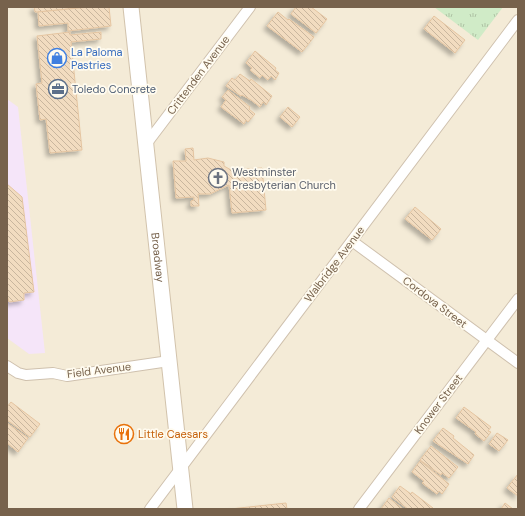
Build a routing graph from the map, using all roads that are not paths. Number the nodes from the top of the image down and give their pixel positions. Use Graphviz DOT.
graph roads {
  1 [pos="132,7"];
  2 [pos="250,7"];
  3 [pos="518,20"];
  4 [pos="147,143"];
  5 [pos="352,241"];
  6 [pos="518,299"];
  7 [pos="487,340"];
  8 [pos="169,361"];
  9 [pos="518,364"];
  10 [pos="8,369"];
  11 [pos="181,468"];
  12 [pos="150,509"];
  13 [pos="185,509"];
  14 [pos="359,509"];
  1 -- 4 [label="street, Broadway"];
  2 -- 4 [label="street, Crittenden Avenue"];
  3 -- 5 [label="street, Walbridge Avenue"];
  4 -- 8 [label="street, Broadway"];
  5 -- 7 [label="street, Cordova Street"];
  5 -- 11 [label="street, Walbridge Avenue"];
  6 -- 7 [label="street, Knower Street"];
  7 -- 9 [label="street, Cordova Street"];
  7 -- 14 [label="street, Knower Street"];
  8 -- 10 [label="street, Field Avenue"];
  8 -- 11 [label="street, Broadway"];
  11 -- 12 [label="street, Walbridge Avenue"];
  11 -- 13 [label="street, Broadway"];
}
